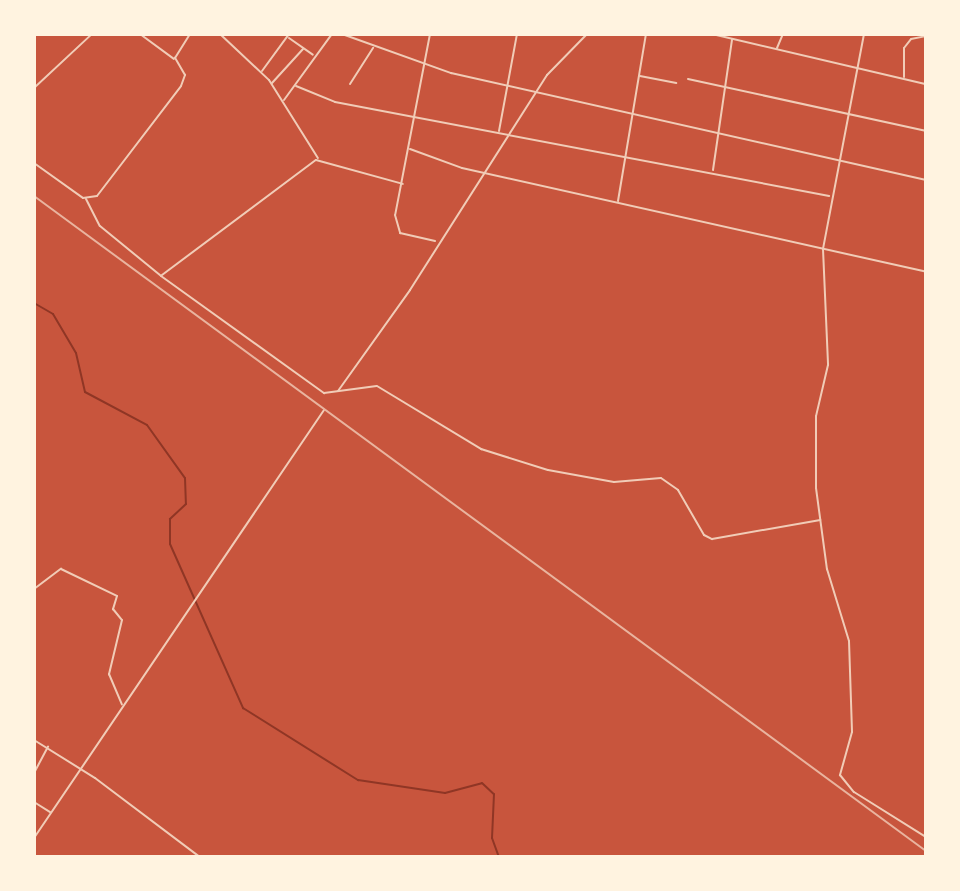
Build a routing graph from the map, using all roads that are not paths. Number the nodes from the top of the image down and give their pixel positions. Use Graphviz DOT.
graph roads {
  1 [pos="92,34"];
  2 [pos="140,34"];
  3 [pos="190,34"];
  4 [pos="220,34"];
  5 [pos="332,34"];
  6 [pos="342,34"];
  7 [pos="430,34"];
  8 [pos="517,34"];
  9 [pos="587,34"];
  10 [pos="646,34"];
  11 [pos="712,34"];
  12 [pos="783,34"];
  13 [pos="864,34"];
  14 [pos="288,35"];
  15 [pos="926,36"];
  16 [pos="732,39"];
  17 [pos="374,47"];
  18 [pos="303,49"];
  19 [pos="777,49"];
  20 [pos="314,55"];
  21 [pos="175,59"];
  22 [pos="425,66"];
  23 [pos="858,68"];
  24 [pos="262,72"];
  25 [pos="639,76"];
  26 [pos="688,79"];
  27 [pos="904,79"];
  28 [pos="676,83"];
  29 [pos="271,84"];
  30 [pos="350,84"];
  31 [pos="926,84"];
  32 [pos="296,86"];
  33 [pos="507,86"];
  34 [pos="728,87"];
  35 [pos="34,88"];
  36 [pos="538,91"];
  37 [pos="284,100"];
  38 [pos="635,114"];
  39 [pos="852,115"];
  40 [pos="415,116"];
  41 [pos="499,131"];
  42 [pos="721,131"];
  43 [pos="926,131"];
  44 [pos="507,134"];
  45 [pos="410,149"];
  46 [pos="628,158"];
  47 [pos="319,159"];
  48 [pos="841,159"];
  49 [pos="34,163"];
  50 [pos="713,171"];
  51 [pos="482,172"];
  52 [pos="926,180"];
  53 [pos="403,184"];
  54 [pos="832,197"];
  55 [pos="86,199"];
  56 [pos="618,202"];
  57 [pos="436,242"];
  58 [pos="823,249"];
  59 [pos="926,272"];
  60 [pos="161,276"];
  61 [pos="337,392"];
  62 [pos="324,410"];
  63 [pos="820,520"];
  64 [pos="34,589"];
  65 [pos="122,705"];
  66 [pos="34,740"];
  67 [pos="48,747"];
  68 [pos="81,767"];
  69 [pos="34,773"];
  70 [pos="34,802"];
  71 [pos="51,812"];
  72 [pos="926,837"];
  73 [pos="34,838"];
  74 [pos="200,857"];
  1 -- 35 [label="street"];
  2 -- 21 [label="street"];
  3 -- 21 [label="street"];
  4 -- 24 [label="street"];
  5 -- 20 [label="street"];
  6 -- 17 [label="street"];
  7 -- 22 [label="street"];
  8 -- 33 [label="street"];
  9 -- 36 [label="street"];
  10 -- 25 [label="street"];
  11 -- 16 [label="street"];
  12 -- 19 [label="street"];
  13 -- 23 [label="street"];
  14 -- 18 [label="street"];
  14 -- 24 [label="street"];
  15 -- 27 [label="street"];
  16 -- 19 [label="street"];
  16 -- 34 [label="street"];
  17 -- 22 [label="street"];
  17 -- 30 [label="street"];
  18 -- 20 [label="street"];
  18 -- 29 [label="street"];
  19 -- 23 [label="street"];
  20 -- 32 [label="street"];
  21 -- 55 [label="street"];
  22 -- 33 [label="street"];
  22 -- 40 [label="street"];
  23 -- 27 [label="street"];
  23 -- 39 [label="street"];
  24 -- 29 [label="street"];
  25 -- 28 [label="street"];
  25 -- 38 [label="street"];
  26 -- 34 [label="street"];
  27 -- 31 [label="street"];
  29 -- 37 [label="street"];
  32 -- 37 [label="street"];
  32 -- 40 [label="street"];
  33 -- 36 [label="street"];
  33 -- 41 [label="street"];
  34 -- 39 [label="street"];
  34 -- 42 [label="street"];
  36 -- 38 [label="street"];
  36 -- 44 [label="street"];
  37 -- 47 [label="street"];
  38 -- 42 [label="street"];
  38 -- 46 [label="street"];
  39 -- 43 [label="street"];
  39 -- 48 [label="street"];
  40 -- 41 [label="street"];
  40 -- 45 [label="street"];
  41 -- 44 [label="street"];
  42 -- 48 [label="street"];
  42 -- 50 [label="street"];
  44 -- 46 [label="street"];
  44 -- 51 [label="street"];
  45 -- 51 [label="street"];
  45 -- 53 [label="street"];
  46 -- 50 [label="street"];
  46 -- 56 [label="street"];
  47 -- 53 [label="street"];
  47 -- 60 [label="street"];
  48 -- 52 [label="street"];
  48 -- 54 [label="street"];
  49 -- 55 [label="street"];
  50 -- 54 [label="street"];
  51 -- 56 [label="street"];
  51 -- 57 [label="street"];
  53 -- 57 [label="street"];
  54 -- 58 [label="street"];
  55 -- 60 [label="street"];
  56 -- 58 [label="street"];
  57 -- 61 [label="street"];
  58 -- 59 [label="street"];
  58 -- 63 [label="street"];
  60 -- 61 [label="street"];
  61 -- 63 [label="street"];
  62 -- 65 [label="street"];
  63 -- 72 [label="street"];
  64 -- 65 [label="street"];
  65 -- 68 [label="street"];
  66 -- 67 [label="street"];
  67 -- 68 [label="street"];
  67 -- 69 [label="street"];
  68 -- 71 [label="street"];
  68 -- 74 [label="street"];
  70 -- 71 [label="street"];
  71 -- 73 [label="street"];
}
